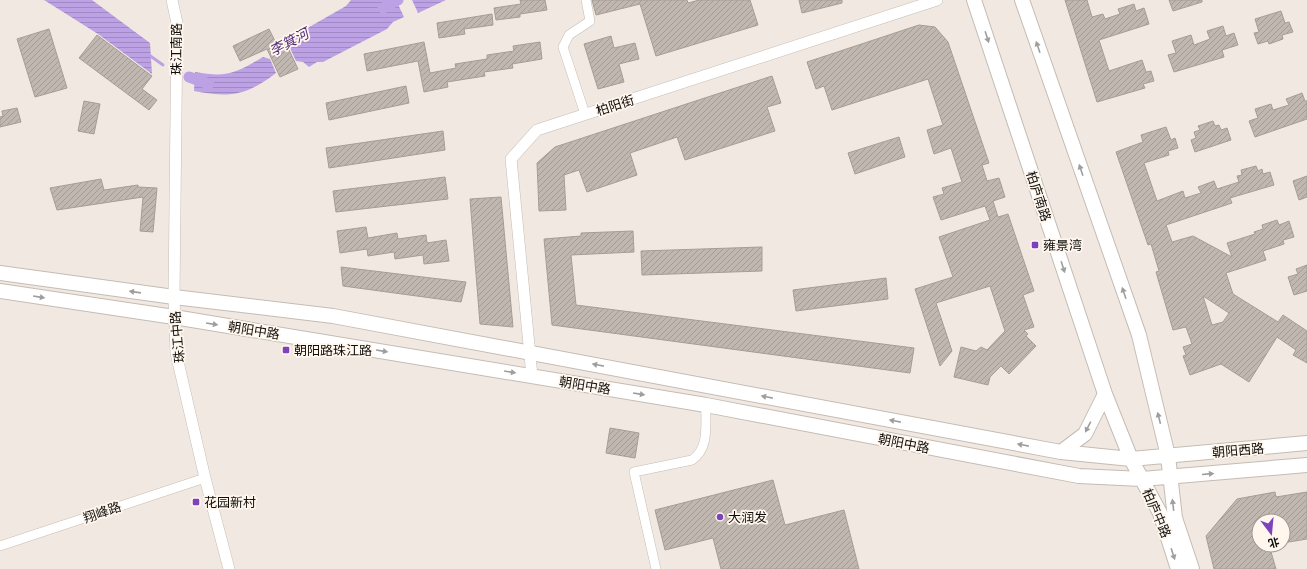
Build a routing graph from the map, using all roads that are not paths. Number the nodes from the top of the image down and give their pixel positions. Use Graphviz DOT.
graph roads {
  1 [pos="172,0"];
  2 [pos="586,0"];
  3 [pos="936,0"];
  4 [pos="974,0"];
  5 [pos="1022,0"];
  6 [pos="176,99"];
  7 [pos="585,114"];
  8 [pos="0,273"];
  9 [pos="0,291"];
  10 [pos="174,297"];
  11 [pos="174,317"];
  12 [pos="530,353"];
  13 [pos="532,376"];
  14 [pos="1105,394"];
  15 [pos="706,405"];
  16 [pos="1307,443"];
  17 [pos="1061,452"];
  18 [pos="1168,456"];
  19 [pos="1131,459"];
  20 [pos="1307,465"];
  21 [pos="1170,477"];
  22 [pos="205,478"];
  23 [pos="1142,479"];
  24 [pos="0,546"];
  25 [pos="229,569"];
  26 [pos="656,569"];
  27 [pos="1178,569"];
  28 [pos="1192,569"];
  1 -- 6 [label="street, 珠江南路"];
  2 -- 7 [label="street"];
  3 -- 7 [label="street, 柏阳街"];
  4 -- 14 [label="main road, 柏庐南路, one-way"];
  18 -- 5 [label="main road, one-way"];
  6 -- 10 [label="street, 珠江中路"];
  7 -- 12 [label="street, 柏阳街"];
  10 -- 8 [label="main road, 朝阳中路, one-way"];
  9 -- 11 [label="main road, 朝阳中路, one-way"];
  10 -- 11 [label="street, 珠江中路"];
  10 -- 12 [label="main road, 朝阳中路"];
  11 -- 13 [label="main road, 朝阳中路, one-way"];
  11 -- 22 [label="street, 珠江中路"];
  12 -- 13 [label="street, 柏阳街"];
  17 -- 12 [label="main road, 朝阳中路, one-way"];
  13 -- 15 [label="main road, 朝阳中路, one-way"];
  14 -- 17 [label="main road, one-way"];
  14 -- 19 [label="main road, 柏庐南路"];
  15 -- 23 [label="main road, 朝阳中路"];
  15 -- 26 [label="street"];
  16 -- 18 [label="main road, 朝阳西路"];
  17 -- 19 [label="main road, 朝阳中路"];
  18 -- 19 [label="main road, 朝阳中路"];
  18 -- 21 [label="main road, 柏庐中路"];
  19 -- 23 [label="main road, 柏庐中路"];
  21 -- 20 [label="main road, 朝阳西路, one-way"];
  21 -- 23 [label="main road, 朝阳中路"];
  28 -- 21 [label="main road, 柏庐中路, one-way"];
  22 -- 24 [label="street, 翔峰路"];
  22 -- 25 [label="street, 珠江中路"];
  23 -- 27 [label="main road, 柏庐中路, one-way"];
}
